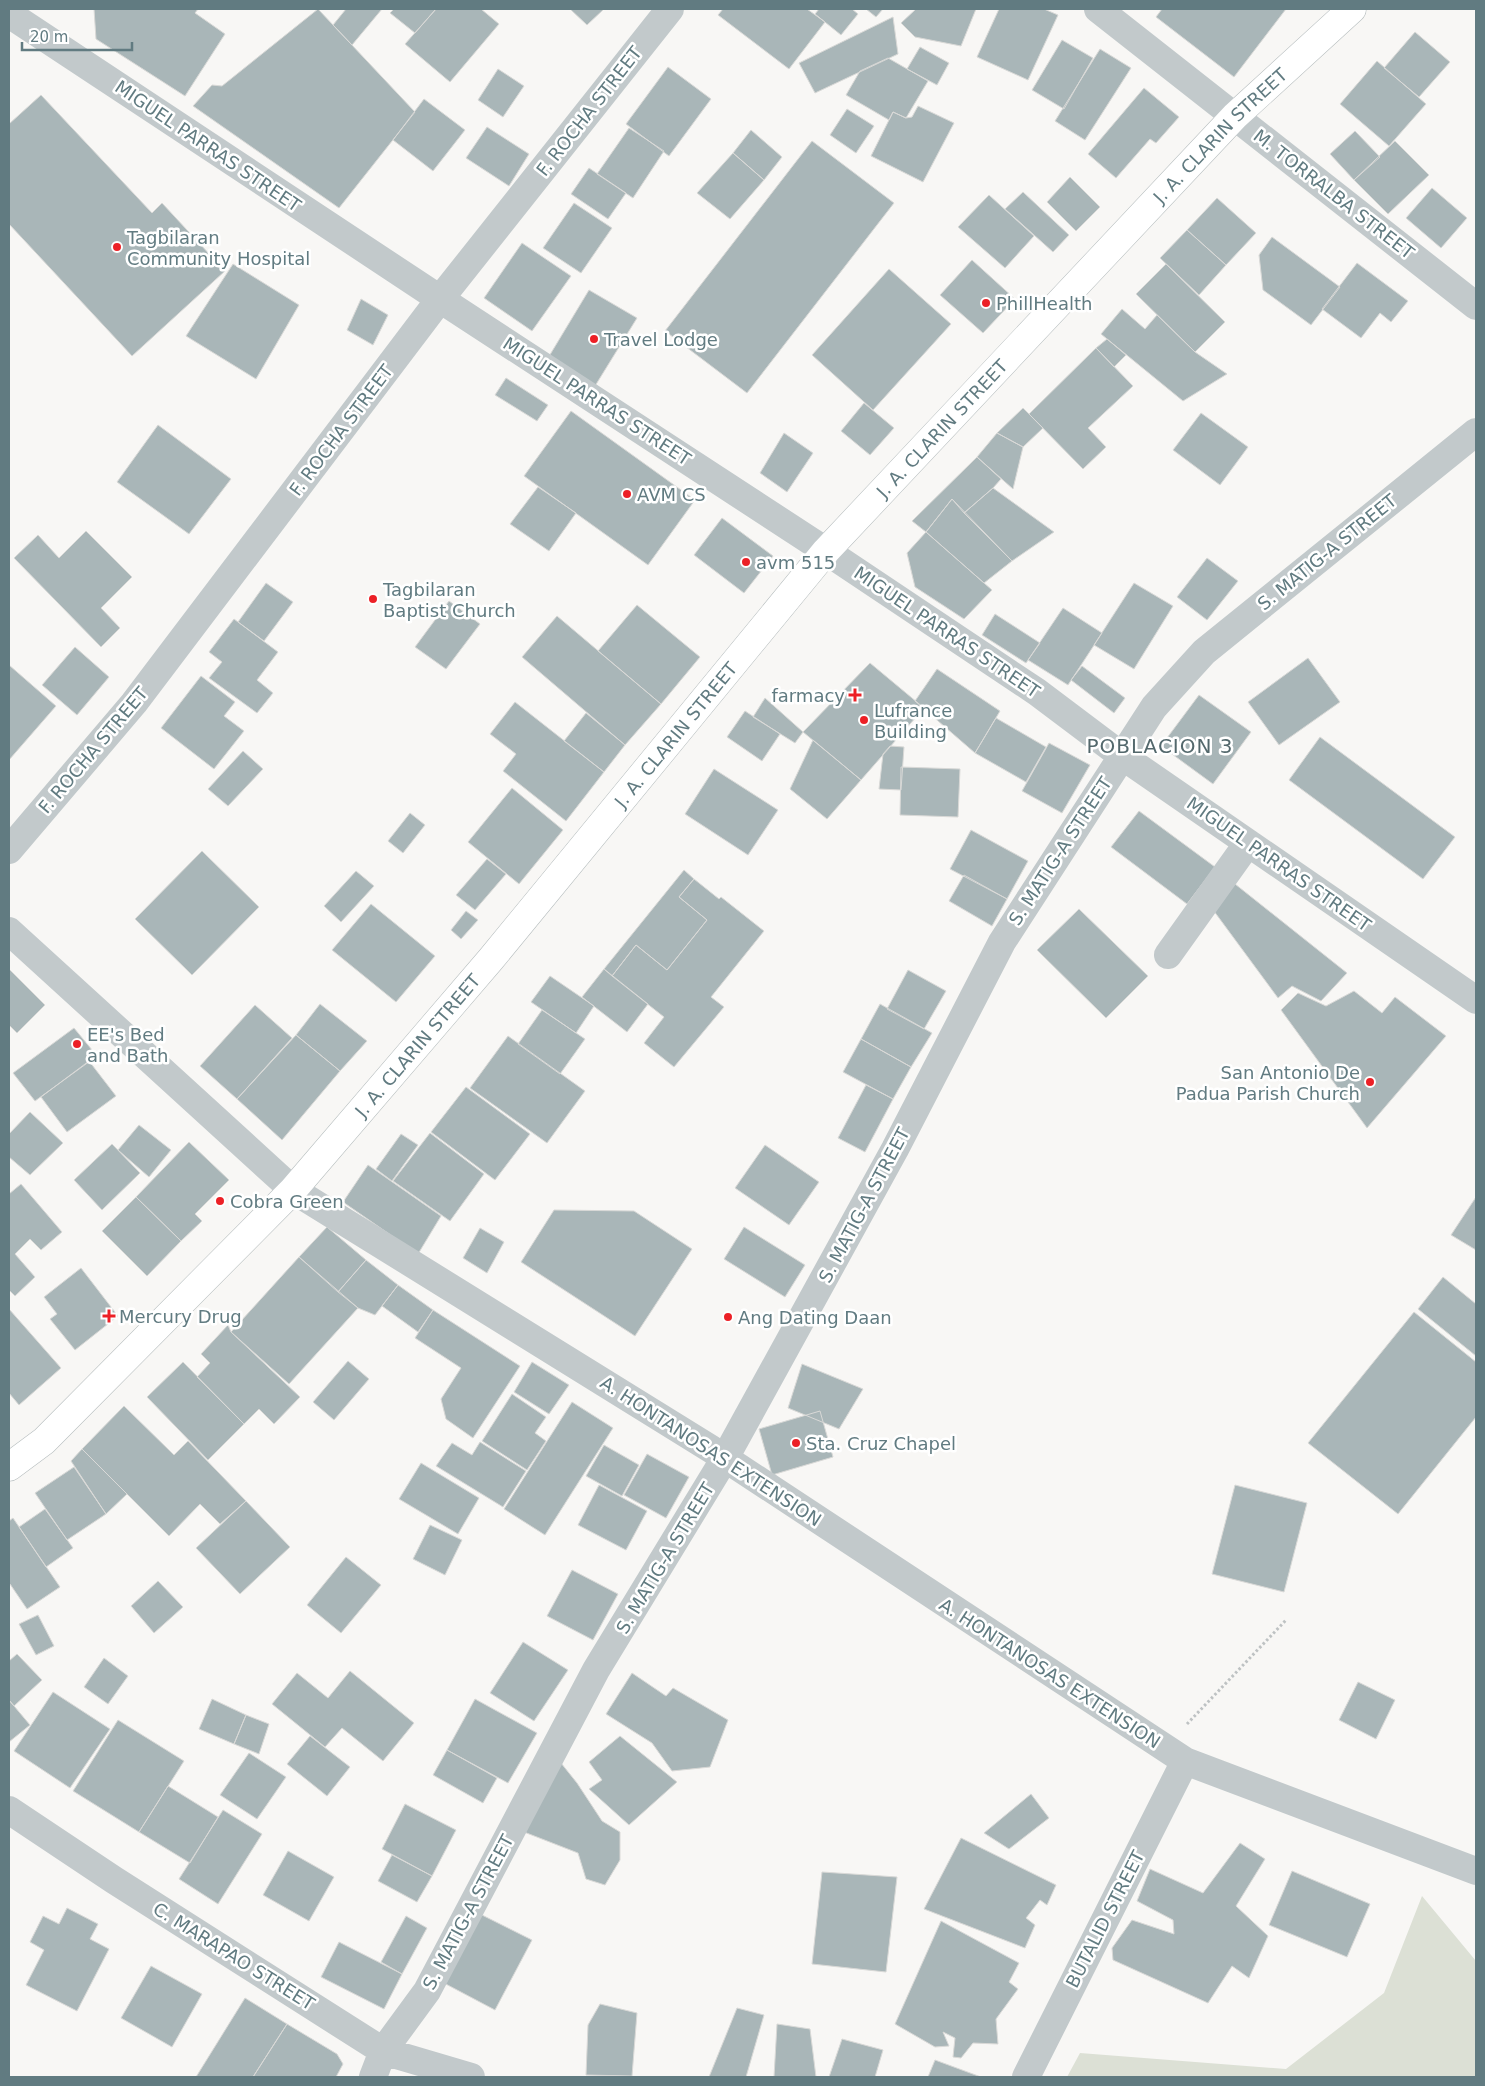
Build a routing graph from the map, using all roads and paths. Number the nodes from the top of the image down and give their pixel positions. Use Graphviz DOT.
graph roads {
  1 [pos="670,9"];
  2 [pos="1098,9"];
  3 [pos="1352,9"];
  4 [pos="17,20"];
  5 [pos="1235,116"];
  6 [pos="440,299"];
  7 [pos="1476,306"];
  8 [pos="1476,432"];
  9 [pos="826,551"];
  10 [pos="1122,756"];
  11 [pos="1248,842"];
  12 [pos="9,850"];
  13 [pos="9,931"];
  14 [pos="1168,955"];
  15 [pos="1476,1000"];
  16 [pos="293,1190"];
  17 [pos="725,1458"];
  18 [pos="9,1467"];
  19 [pos="1287,1619"];
  20 [pos="1175,1755"];
  21 [pos="9,1810"];
  22 [pos="1476,1871"];
  23 [pos="383,2050"];
  24 [pos="373,2077"];
  25 [pos="471,2077"];
  26 [pos="1026,2077"];
  1 -- 6 [label="street, F. ROCHA STREET"];
  2 -- 5 [label="street, M. TORRALBA STREET"];
  3 -- 5 [label="main road, J. A. CLARIN STREET"];
  4 -- 6 [label="street, MIGUEL PARRAS STREET"];
  5 -- 7 [label="street, M. TORRALBA STREET"];
  5 -- 9 [label="main road, J. A. CLARIN STREET"];
  6 -- 9 [label="street, MIGUEL PARRAS STREET"];
  6 -- 12 [label="street, F. ROCHA STREET"];
  8 -- 10 [label="street, S. MATIG-A STREET"];
  9 -- 10 [label="street, MIGUEL PARRAS STREET"];
  9 -- 16 [label="main road, J. A. CLARIN STREET"];
  10 -- 11 [label="street, MIGUEL PARRAS STREET"];
  10 -- 17 [label="street, S. MATIG-A STREET"];
  11 -- 14 [label="street"];
  11 -- 15 [label="street, MIGUEL PARRAS STREET"];
  13 -- 16 [label="street, A. HONTANOSAS EXTENSION"];
  16 -- 17 [label="street, A. HONTANOSAS EXTENSION"];
  16 -- 18 [label="main road, J. A. CLARIN STREET"];
  17 -- 20 [label="street, A. HONTANOSAS EXTENSION"];
  17 -- 23 [label="street, S. MATIG-A STREET"];
  19 -- 20 [label="path"];
  20 -- 22 [label="street, A. HONTANOSAS EXTENSION"];
  20 -- 26 [label="street, BUTALID STREET"];
  21 -- 23 [label="street, C. MARAPAO STREET"];
  23 -- 24 [label="street, S. MATIG-A STREET"];
  23 -- 25 [label="street, C. MARAPAO STREET"];
}
